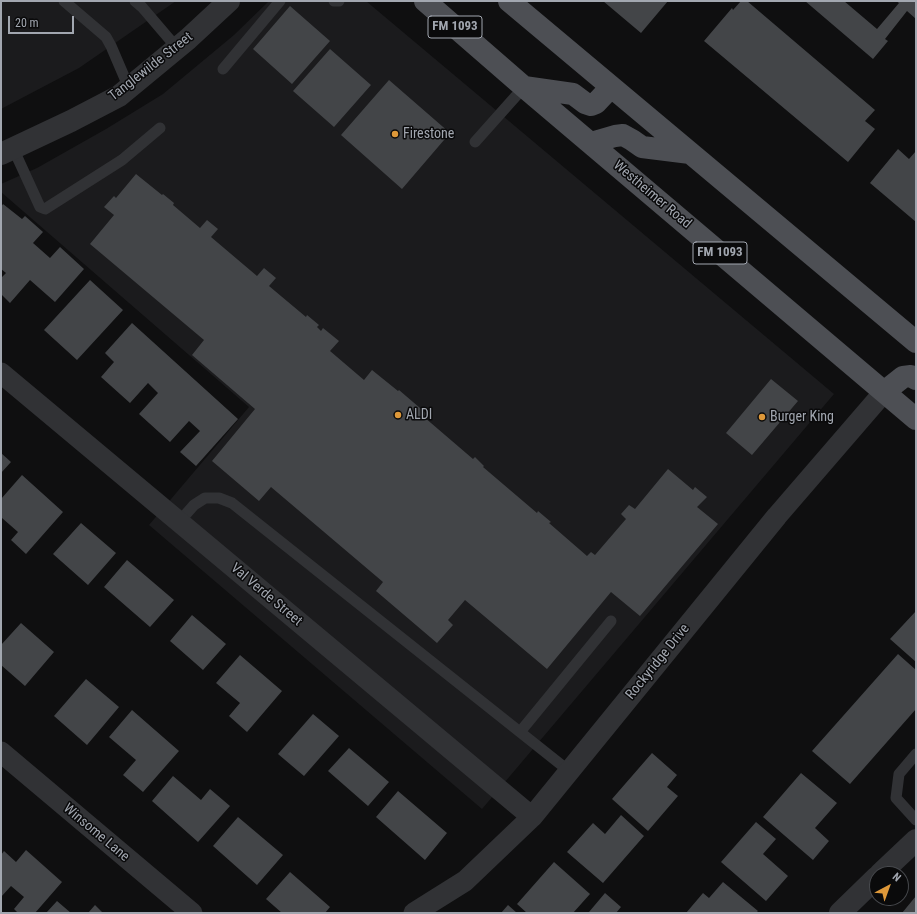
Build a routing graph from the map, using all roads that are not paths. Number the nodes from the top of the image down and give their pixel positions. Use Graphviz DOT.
graph roads {
  1 [pos="64,1"];
  2 [pos="135,1"];
  3 [pos="229,1"];
  4 [pos="280,1"];
  5 [pos="334,1"];
  6 [pos="339,1"];
  7 [pos="425,1"];
  8 [pos="509,1"];
  9 [pos="177,48"];
  10 [pos="223,69"];
  11 [pos="524,87"];
  12 [pos="612,87"];
  13 [pos="129,88"];
  14 [pos="160,128"];
  15 [pos="475,142"];
  16 [pos="590,144"];
  17 [pos="7,151"];
  18 [pos="690,153"];
  19 [pos="916,342"];
  20 [pos="1,373"];
  21 [pos="916,379"];
  22 [pos="884,392"];
  23 [pos="916,419"];
  24 [pos="179,522"];
  25 [pos="611,621"];
  26 [pos="520,732"];
  27 [pos="1,752"];
  28 [pos="916,754"];
  29 [pos="569,771"];
  30 [pos="532,817"];
  31 [pos="916,820"];
  32 [pos="916,840"];
  33 [pos="888,866"];
  34 [pos="869,885"];
  35 [pos="192,913"];
  36 [pos="414,913"];
  37 [pos="840,913"];
  1 -- 13 [label="lane"];
  2 -- 9 [label="lane"];
  3 -- 9 [label="street, Tanglewilde Street"];
  4 -- 10 [label="lane"];
  5 -- 6 [label="lane"];
  7 -- 11 [label="main road, Westheimer Road / FM 1093"];
  8 -- 12 [label="main road"];
  9 -- 13 [label="street, Tanglewilde Street"];
  11 -- 12 [label="main road"];
  11 -- 15 [label="lane"];
  11 -- 16 [label="main road, Westheimer Road / FM 1093"];
  12 -- 18 [label="main road"];
  13 -- 17 [label="street, Tanglewilde Street"];
  14 -- 17 [label="lane"];
  16 -- 18 [label="main road"];
  16 -- 22 [label="main road, Westheimer Road / FM 1093"];
  18 -- 19 [label="main road"];
  20 -- 24 [label="street, Val Verde Street"];
  21 -- 22 [label="main road"];
  22 -- 23 [label="main road, Westheimer Road / FM 1093"];
  22 -- 29 [label="street, Rockyridge Drive"];
  24 -- 26 [label="lane"];
  24 -- 30 [label="street, Val Verde Street"];
  25 -- 26 [label="lane"];
  26 -- 29 [label="lane"];
  27 -- 35 [label="street, Winsome Lane"];
  28 -- 31 [label="lane"];
  29 -- 30 [label="street, Rockyridge Drive"];
  30 -- 36 [label="street, Rockyridge Drive"];
  32 -- 33 [label="street"];
  34 -- 37 [label="street"];
}
